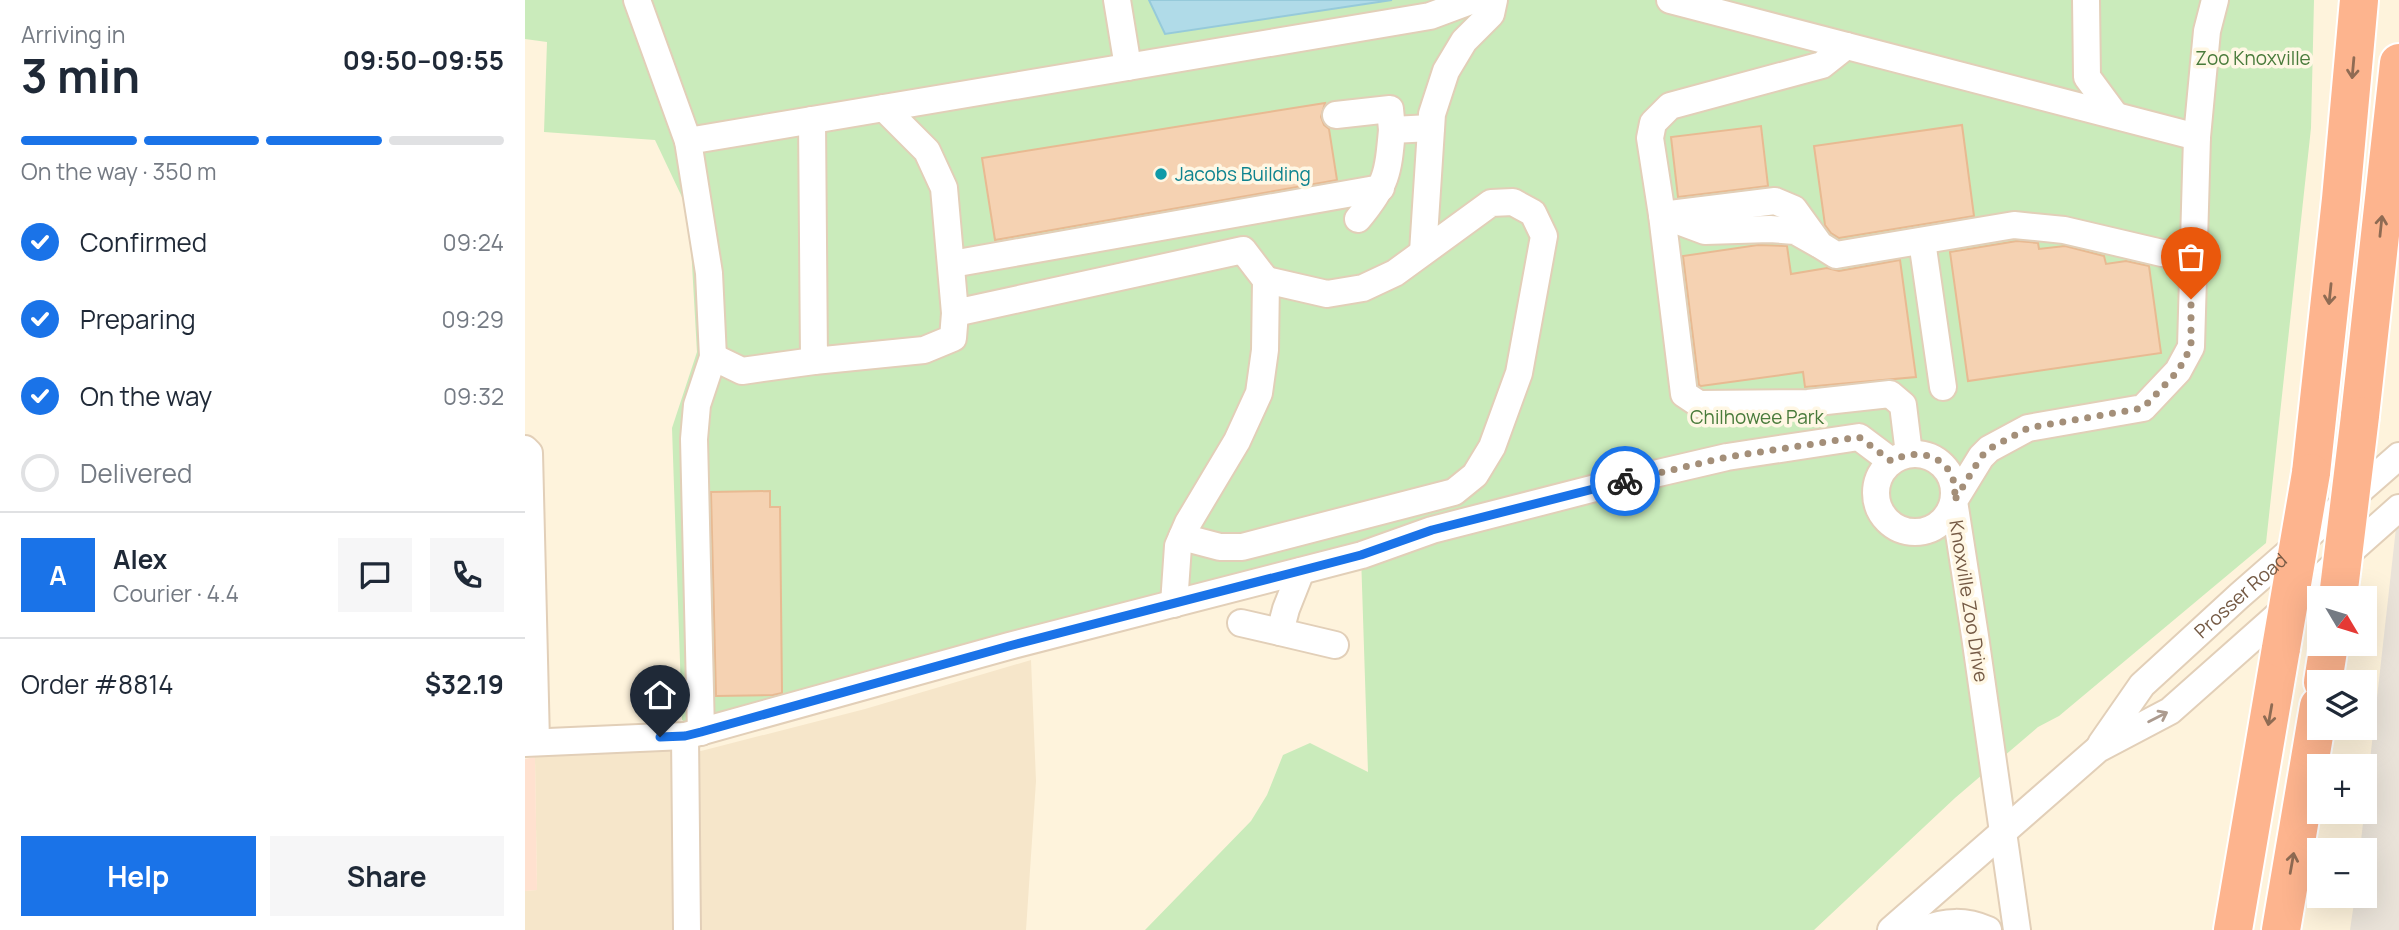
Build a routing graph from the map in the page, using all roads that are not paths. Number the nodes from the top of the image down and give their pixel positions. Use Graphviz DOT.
graph roads {
  1 [pos="636,0"];
  2 [pos="1117,0"];
  3 [pos="1473,0"];
  4 [pos="1494,0"];
  5 [pos="1670,0"];
  6 [pos="2086,0"];
  7 [pos="2215,0"];
  8 [pos="2359,0"];
  9 [pos="1846,46"];
  10 [pos="2399,63"];
  11 [pos="1128,67"];
  12 [pos="884,108"];
  13 [pos="1336,115"];
  14 [pos="2115,116"];
  15 [pos="812,120"];
  16 [pos="1431,128"];
  17 [pos="1392,130"];
  18 [pos="2197,137"];
  19 [pos="688,141"];
  20 [pos="1381,188"];
  21 [pos="1662,215"];
  22 [pos="1358,219"];
  23 [pos="1922,241"];
  24 [pos="1423,252"];
  25 [pos="2193,255"];
  26 [pos="952,264"];
  27 [pos="1266,280"];
  28 [pos="955,313"];
  29 [pos="713,357"];
  30 [pos="814,361"];
  31 [pos="1943,387"];
  32 [pos="525,449"];
  33 [pos="2399,456"];
  34 [pos="1900,458"];
  35 [pos="1954,501"];
  36 [pos="2399,508"];
  37 [pos="1182,537"];
  38 [pos="1301,571"];
  39 [pos="1266,580"];
  40 [pos="2339,586"];
  41 [pos="1174,604"];
  42 [pos="1283,620"];
  43 [pos="1241,623"];
  44 [pos="1335,645"];
  45 [pos="693,734"];
  46 [pos="2313,740"];
  47 [pos="530,743"];
  48 [pos="2098,749"];
  49 [pos="2004,830"];
  50 [pos="687,930"];
  51 [pos="1891,930"];
  52 [pos="1922,930"];
  53 [pos="1988,930"];
  54 [pos="2017,930"];
  55 [pos="2233,930"];
  56 [pos="2281,930"];
  1 -- 19 [label="street"];
  2 -- 11 [label="street"];
  3 -- 11 [label="street"];
  4 -- 16 [label="street"];
  5 -- 9 [label="street"];
  6 -- 14 [label="street"];
  7 -- 18 [label="street, Knoxville Zoo Drive"];
  8 -- 55 [label="highway, one-way, bridge"];
  9 -- 14 [label="street"];
  9 -- 21 [label="street"];
  40 -- 10 [label="highway, one-way, bridge"];
  11 -- 12 [label="street"];
  12 -- 15 [label="street"];
  12 -- 26 [label="street"];
  13 -- 17 [label="street"];
  14 -- 18 [label="street"];
  15 -- 19 [label="street"];
  15 -- 30 [label="street"];
  16 -- 17 [label="street"];
  16 -- 24 [label="street"];
  17 -- 20 [label="street"];
  18 -- 25 [label="street, Knoxville Zoo Drive"];
  19 -- 29 [label="street"];
  20 -- 22 [label="street"];
  20 -- 26 [label="street"];
  21 -- 23 [label="street"];
  21 -- 34 [label="street"];
  23 -- 25 [label="street"];
  23 -- 31 [label="street"];
  24 -- 27 [label="street"];
  24 -- 37 [label="street"];
  25 -- 35 [label="street, Knoxville Zoo Drive"];
  26 -- 28 [label="street"];
  27 -- 28 [label="street"];
  27 -- 37 [label="street"];
  28 -- 30 [label="street"];
  29 -- 30 [label="street"];
  29 -- 45 [label="street"];
  32 -- 47 [label="street"];
  33 -- 48 [label="street, Prosser Road"];
  34 -- 35 [label="street"];
  34 -- 35 [label="street"];
  34 -- 38 [label="street"];
  35 -- 49 [label="street, Knoxville Zoo Drive"];
  48 -- 36 [label="street, Prosser Road, one-way"];
  37 -- 41 [label="street"];
  38 -- 39 [label="street"];
  38 -- 42 [label="street"];
  39 -- 41 [label="street"];
  39 -- 42 [label="street"];
  41 -- 45 [label="street"];
  42 -- 43 [label="street"];
  42 -- 44 [label="street"];
  45 -- 47 [label="street"];
  45 -- 50 [label="street"];
  56 -- 46 [label="highway, one-way"];
  48 -- 49 [label="street, Prosser Road"];
  49 -- 51 [label="street, Prosser Road"];
  49 -- 54 [label="street, Knoxville Zoo Drive"];
  52 -- 53 [label="street"];
}
